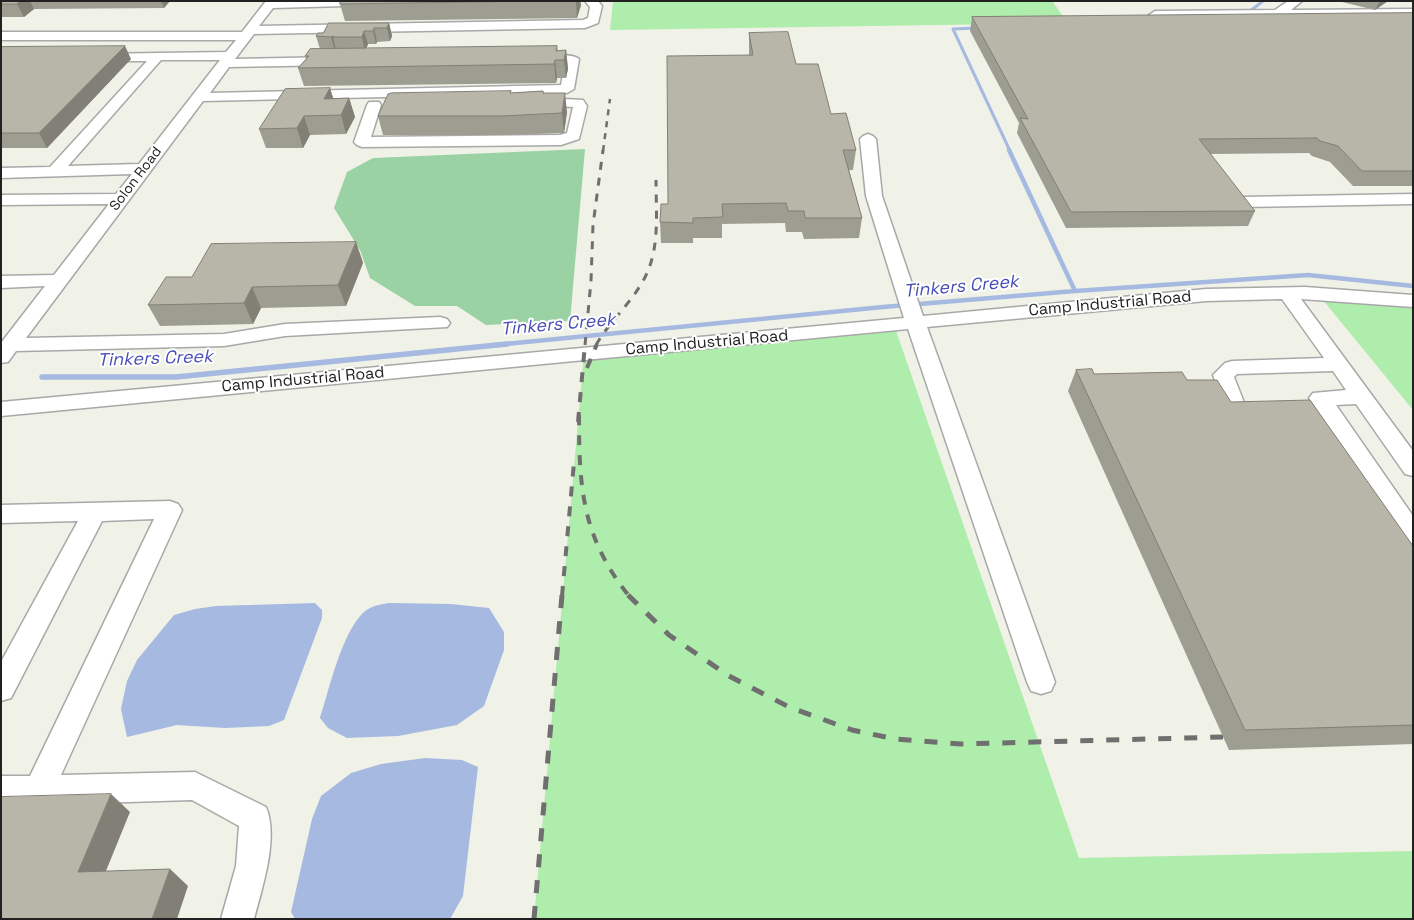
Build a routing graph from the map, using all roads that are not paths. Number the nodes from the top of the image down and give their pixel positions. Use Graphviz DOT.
graph roads {
  1 [pos="382,1"];
  2 [pos="591,1"];
  3 [pos="1157,1"];
  4 [pos="1296,1"];
  5 [pos="271,2"];
  6 [pos="1413,13"];
  7 [pos="1168,14"];
  8 [pos="1278,14"];
  9 [pos="1155,15"];
  10 [pos="247,33"];
  11 [pos="1,36"];
  12 [pos="89,57"];
  13 [pos="157,57"];
  14 [pos="349,57"];
  15 [pos="228,58"];
  16 [pos="523,59"];
  17 [pos="194,103"];
  18 [pos="374,105"];
  19 [pos="868,139"];
  20 [pos="144,169"];
  21 [pos="55,171"];
  22 [pos="1,173"];
  23 [pos="121,199"];
  24 [pos="1413,199"];
  25 [pos="1,200"];
  26 [pos="1243,202"];
  27 [pos="59,280"];
  28 [pos="1,282"];
  29 [pos="1288,294"];
  30 [pos="1413,301"];
  31 [pos="440,323"];
  32 [pos="916,323"];
  33 [pos="8,343"];
  34 [pos="1338,364"];
  35 [pos="1362,397"];
  36 [pos="1234,405"];
  37 [pos="1,408"];
  38 [pos="1413,468"];
  39 [pos="96,512"];
  40 [pos="1,514"];
  41 [pos="1413,535"];
  42 [pos="1041,682"];
  43 [pos="1,689"];
  44 [pos="39,790"];
  45 [pos="1,791"];
  46 [pos="237,919"];
  1 -- 5 [label="street"];
  2 -- 10 [label="street"];
  3 -- 7 [label="street"];
  4 -- 8 [label="street"];
  5 -- 10 [label="street, Solon Road"];
  6 -- 8 [label="street"];
  7 -- 8 [label="street"];
  7 -- 9 [label="street"];
  10 -- 11 [label="street"];
  10 -- 15 [label="street, Solon Road"];
  12 -- 13 [label="street"];
  13 -- 15 [label="street"];
  13 -- 21 [label="street"];
  14 -- 15 [label="street"];
  15 -- 17 [label="street, Solon Road"];
  16 -- 17 [label="street"];
  17 -- 18 [label="street"];
  17 -- 20 [label="street, Solon Road"];
  18 -- 18 [label="street"];
  19 -- 32 [label="street"];
  20 -- 21 [label="street"];
  20 -- 23 [label="street, Solon Road"];
  21 -- 22 [label="street"];
  23 -- 25 [label="street"];
  23 -- 27 [label="street, Solon Road"];
  24 -- 26 [label="street"];
  27 -- 28 [label="street"];
  27 -- 33 [label="street, Solon Road"];
  29 -- 30 [label="street, Camp Industrial Road"];
  29 -- 32 [label="street, Camp Industrial Road"];
  29 -- 34 [label="street"];
  31 -- 33 [label="street"];
  32 -- 37 [label="street, Camp Industrial Road"];
  32 -- 42 [label="street"];
  34 -- 35 [label="street"];
  34 -- 36 [label="street"];
  35 -- 38 [label="street"];
  35 -- 41 [label="street"];
  39 -- 40 [label="street"];
  39 -- 43 [label="street"];
  39 -- 44 [label="street"];
  44 -- 45 [label="street"];
  44 -- 46 [label="street"];
}
